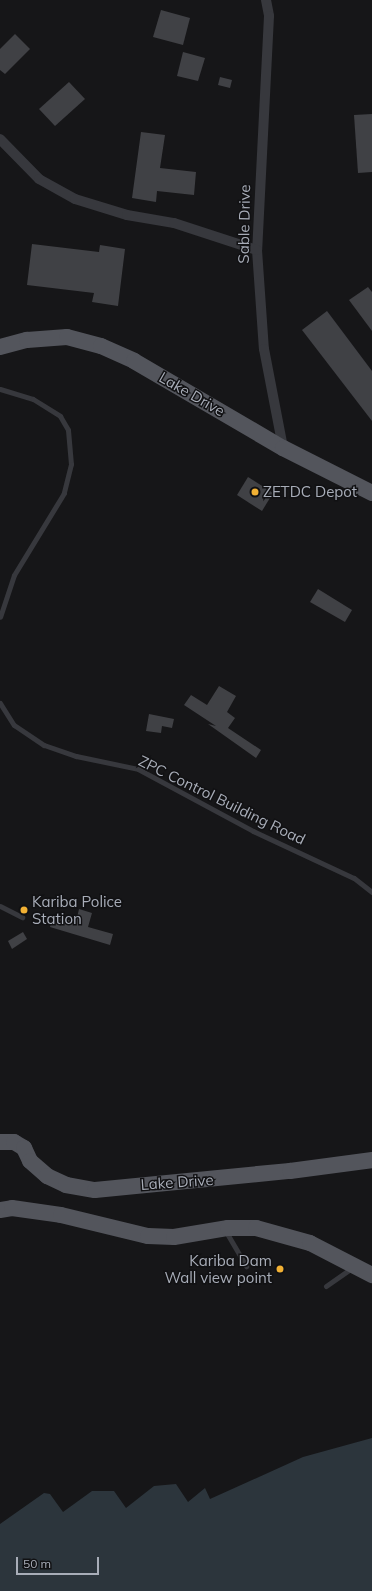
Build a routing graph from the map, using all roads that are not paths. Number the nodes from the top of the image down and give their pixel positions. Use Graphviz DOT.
graph roads {
  1 [pos="266,0"];
  2 [pos="0,139"];
  3 [pos="257,250"];
  4 [pos="0,347"];
  5 [pos="0,389"];
  6 [pos="283,448"];
  7 [pos="372,493"];
  8 [pos="0,617"];
  9 [pos="0,703"];
  10 [pos="372,892"];
  11 [pos="0,906"];
  12 [pos="22,917"];
  13 [pos="0,1142"];
  14 [pos="372,1160"];
  15 [pos="0,1210"];
  16 [pos="224,1228"];
  17 [pos="246,1266"];
  18 [pos="354,1266"];
  19 [pos="372,1275"];
  20 [pos="326,1286"];
  1 -- 3 [label="street, Sable Drive"];
  2 -- 3 [label="street"];
  3 -- 6 [label="street, Sable Drive"];
  4 -- 6 [label="main road, Lake Drive"];
  5 -- 8 [label="lane"];
  6 -- 7 [label="main road, Lake Drive"];
  9 -- 10 [label="lane, ZPC Control Building Road"];
  11 -- 12 [label="lane"];
  13 -- 14 [label="main road, Lake Drive"];
  15 -- 16 [label="main road"];
  16 -- 17 [label="lane"];
  16 -- 18 [label="main road"];
  18 -- 19 [label="main road"];
  18 -- 20 [label="lane"];
}
